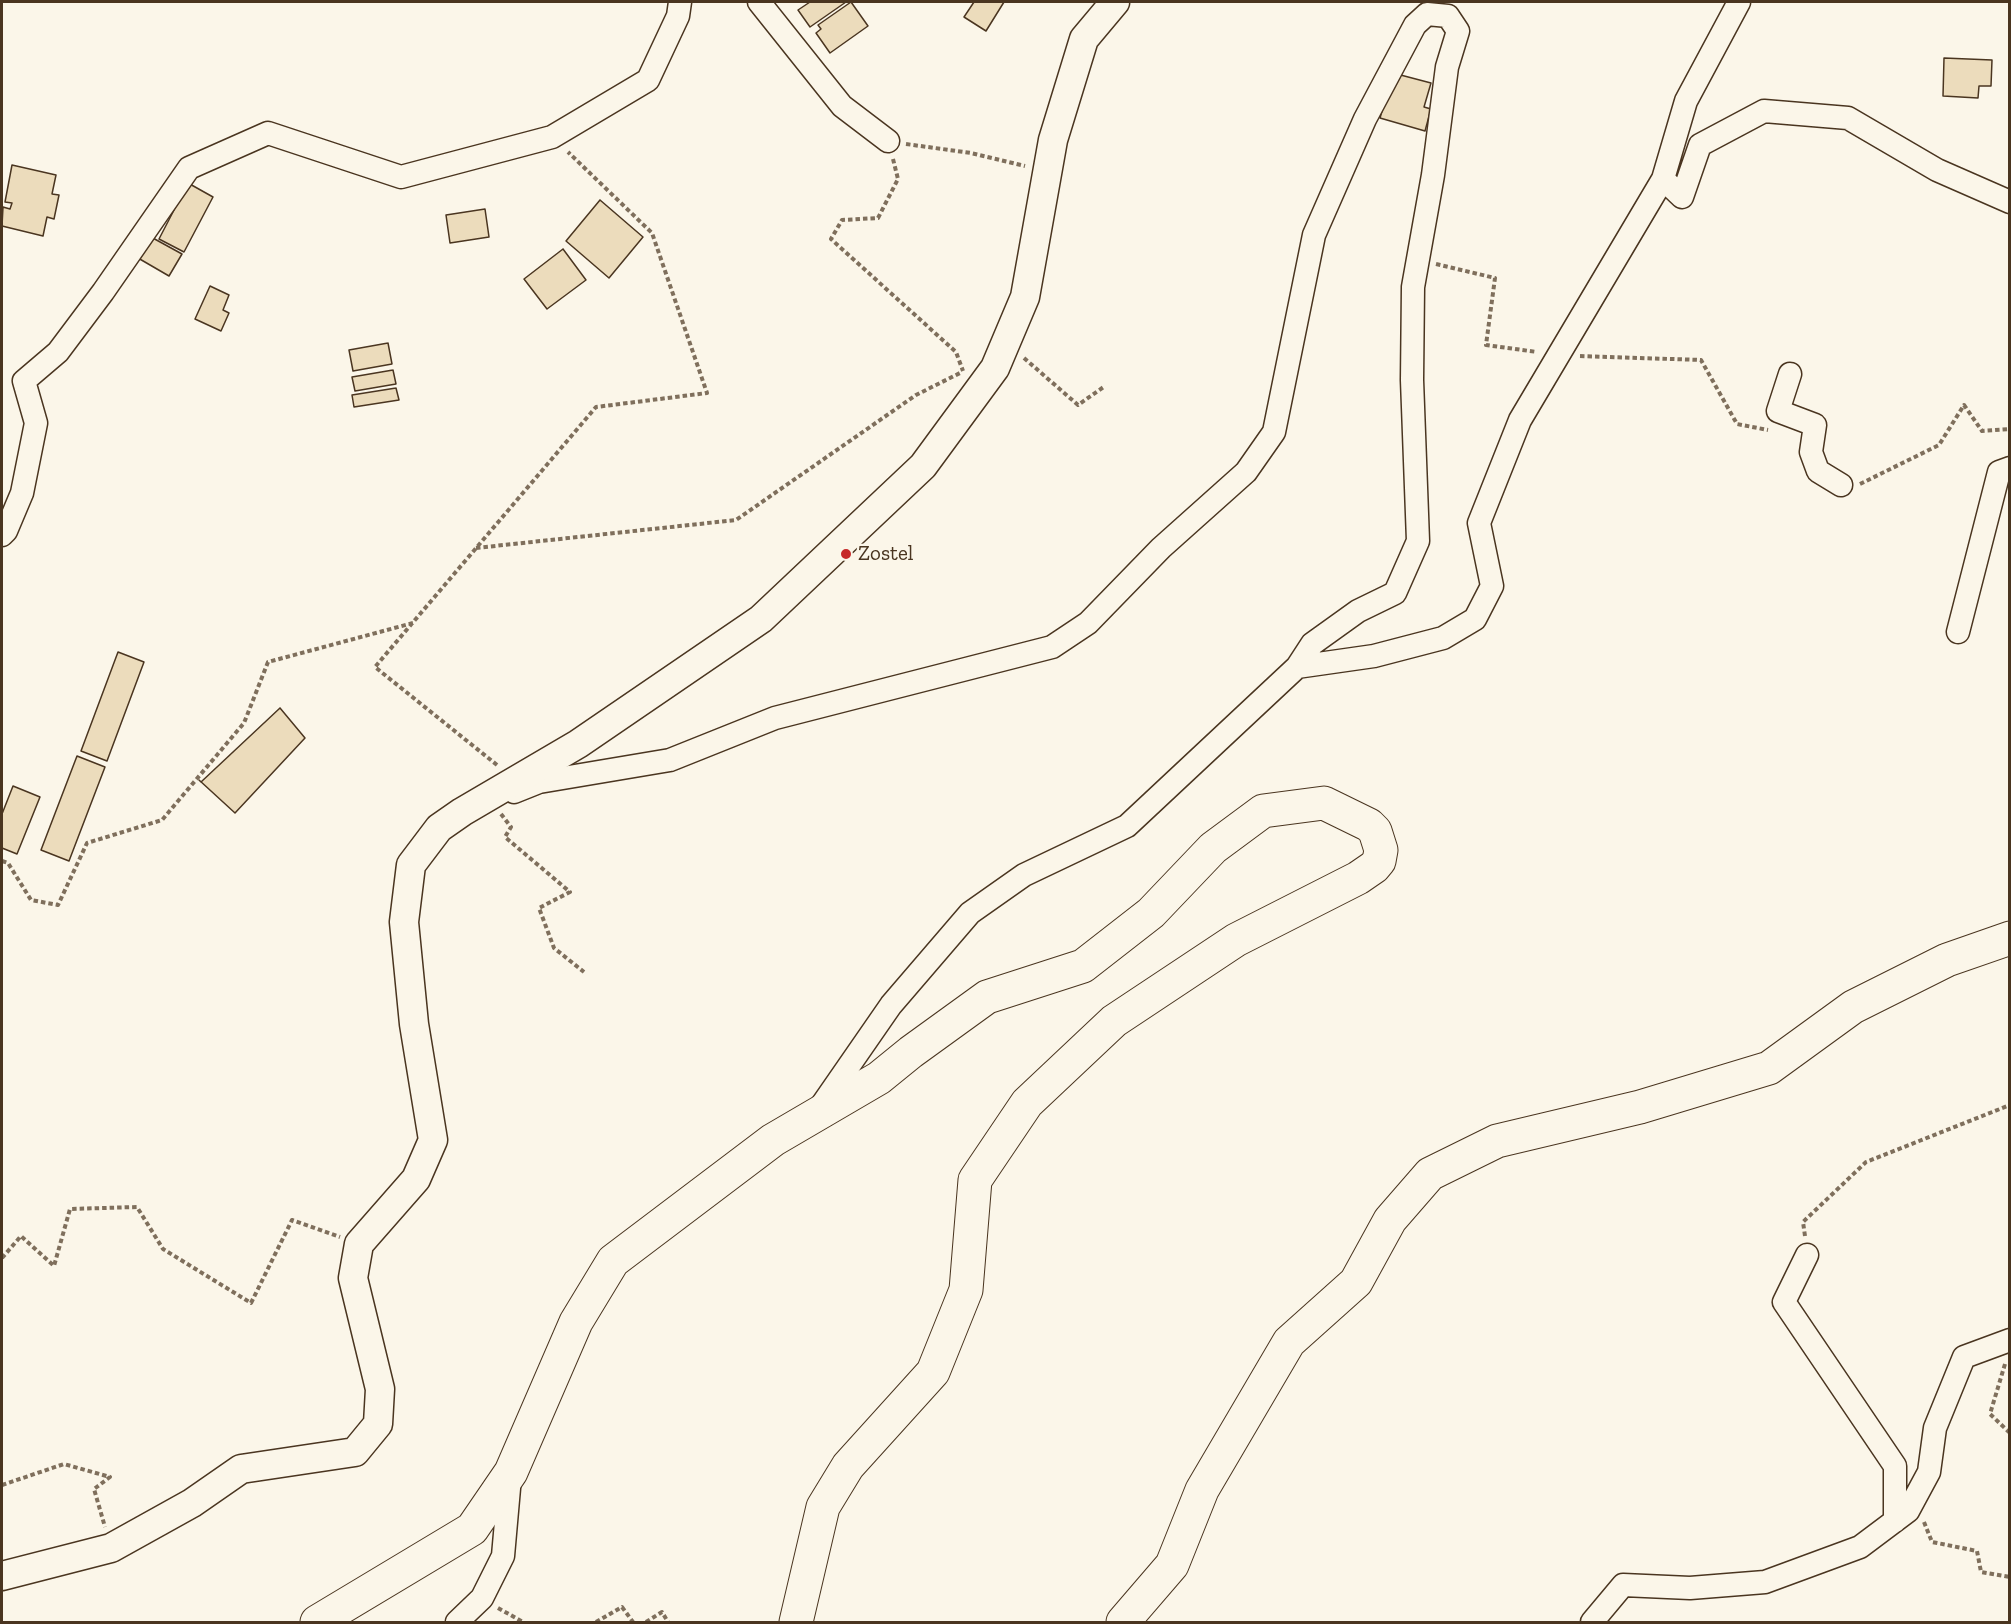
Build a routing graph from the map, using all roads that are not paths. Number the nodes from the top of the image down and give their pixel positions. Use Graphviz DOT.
graph roads {
  1 [pos="680,2"];
  2 [pos="759,2"];
  3 [pos="1115,2"];
  4 [pos="1739,2"];
  5 [pos="888,141"];
  6 [pos="1663,178"];
  7 [pos="2010,202"];
  8 [pos="1790,374"];
  9 [pos="2010,468"];
  10 [pos="1841,485"];
  11 [pos="2,536"];
  12 [pos="1958,632"];
  13 [pos="1297,667"];
  14 [pos="462,812"];
  15 [pos="2010,938"];
  16 [pos="814,1116"];
  17 [pos="1807,1255"];
  18 [pos="2008,1350"];
  19 [pos="510,1472"];
  20 [pos="1895,1521"];
  21 [pos="2,1576"];
  22 [pos="317,1623"];
  23 [pos="457,1623"];
  24 [pos="796,1623"];
  25 [pos="1123,1623"];
  26 [pos="1592,1623"];
  1 -- 11 [label="street"];
  2 -- 5 [label="street"];
  3 -- 14 [label="main road"];
  4 -- 6 [label="street"];
  6 -- 7 [label="street"];
  6 -- 13 [label="street"];
  8 -- 10 [label="street"];
  9 -- 12 [label="street"];
  13 -- 14 [label="street"];
  13 -- 16 [label="street"];
  14 -- 21 [label="main road"];
  15 -- 25 [label="highway"];
  16 -- 19 [label="highway"];
  16 -- 24 [label="highway"];
  17 -- 20 [label="street"];
  18 -- 20 [label="street"];
  19 -- 22 [label="highway"];
  19 -- 23 [label="street"];
  20 -- 26 [label="street"];
}
